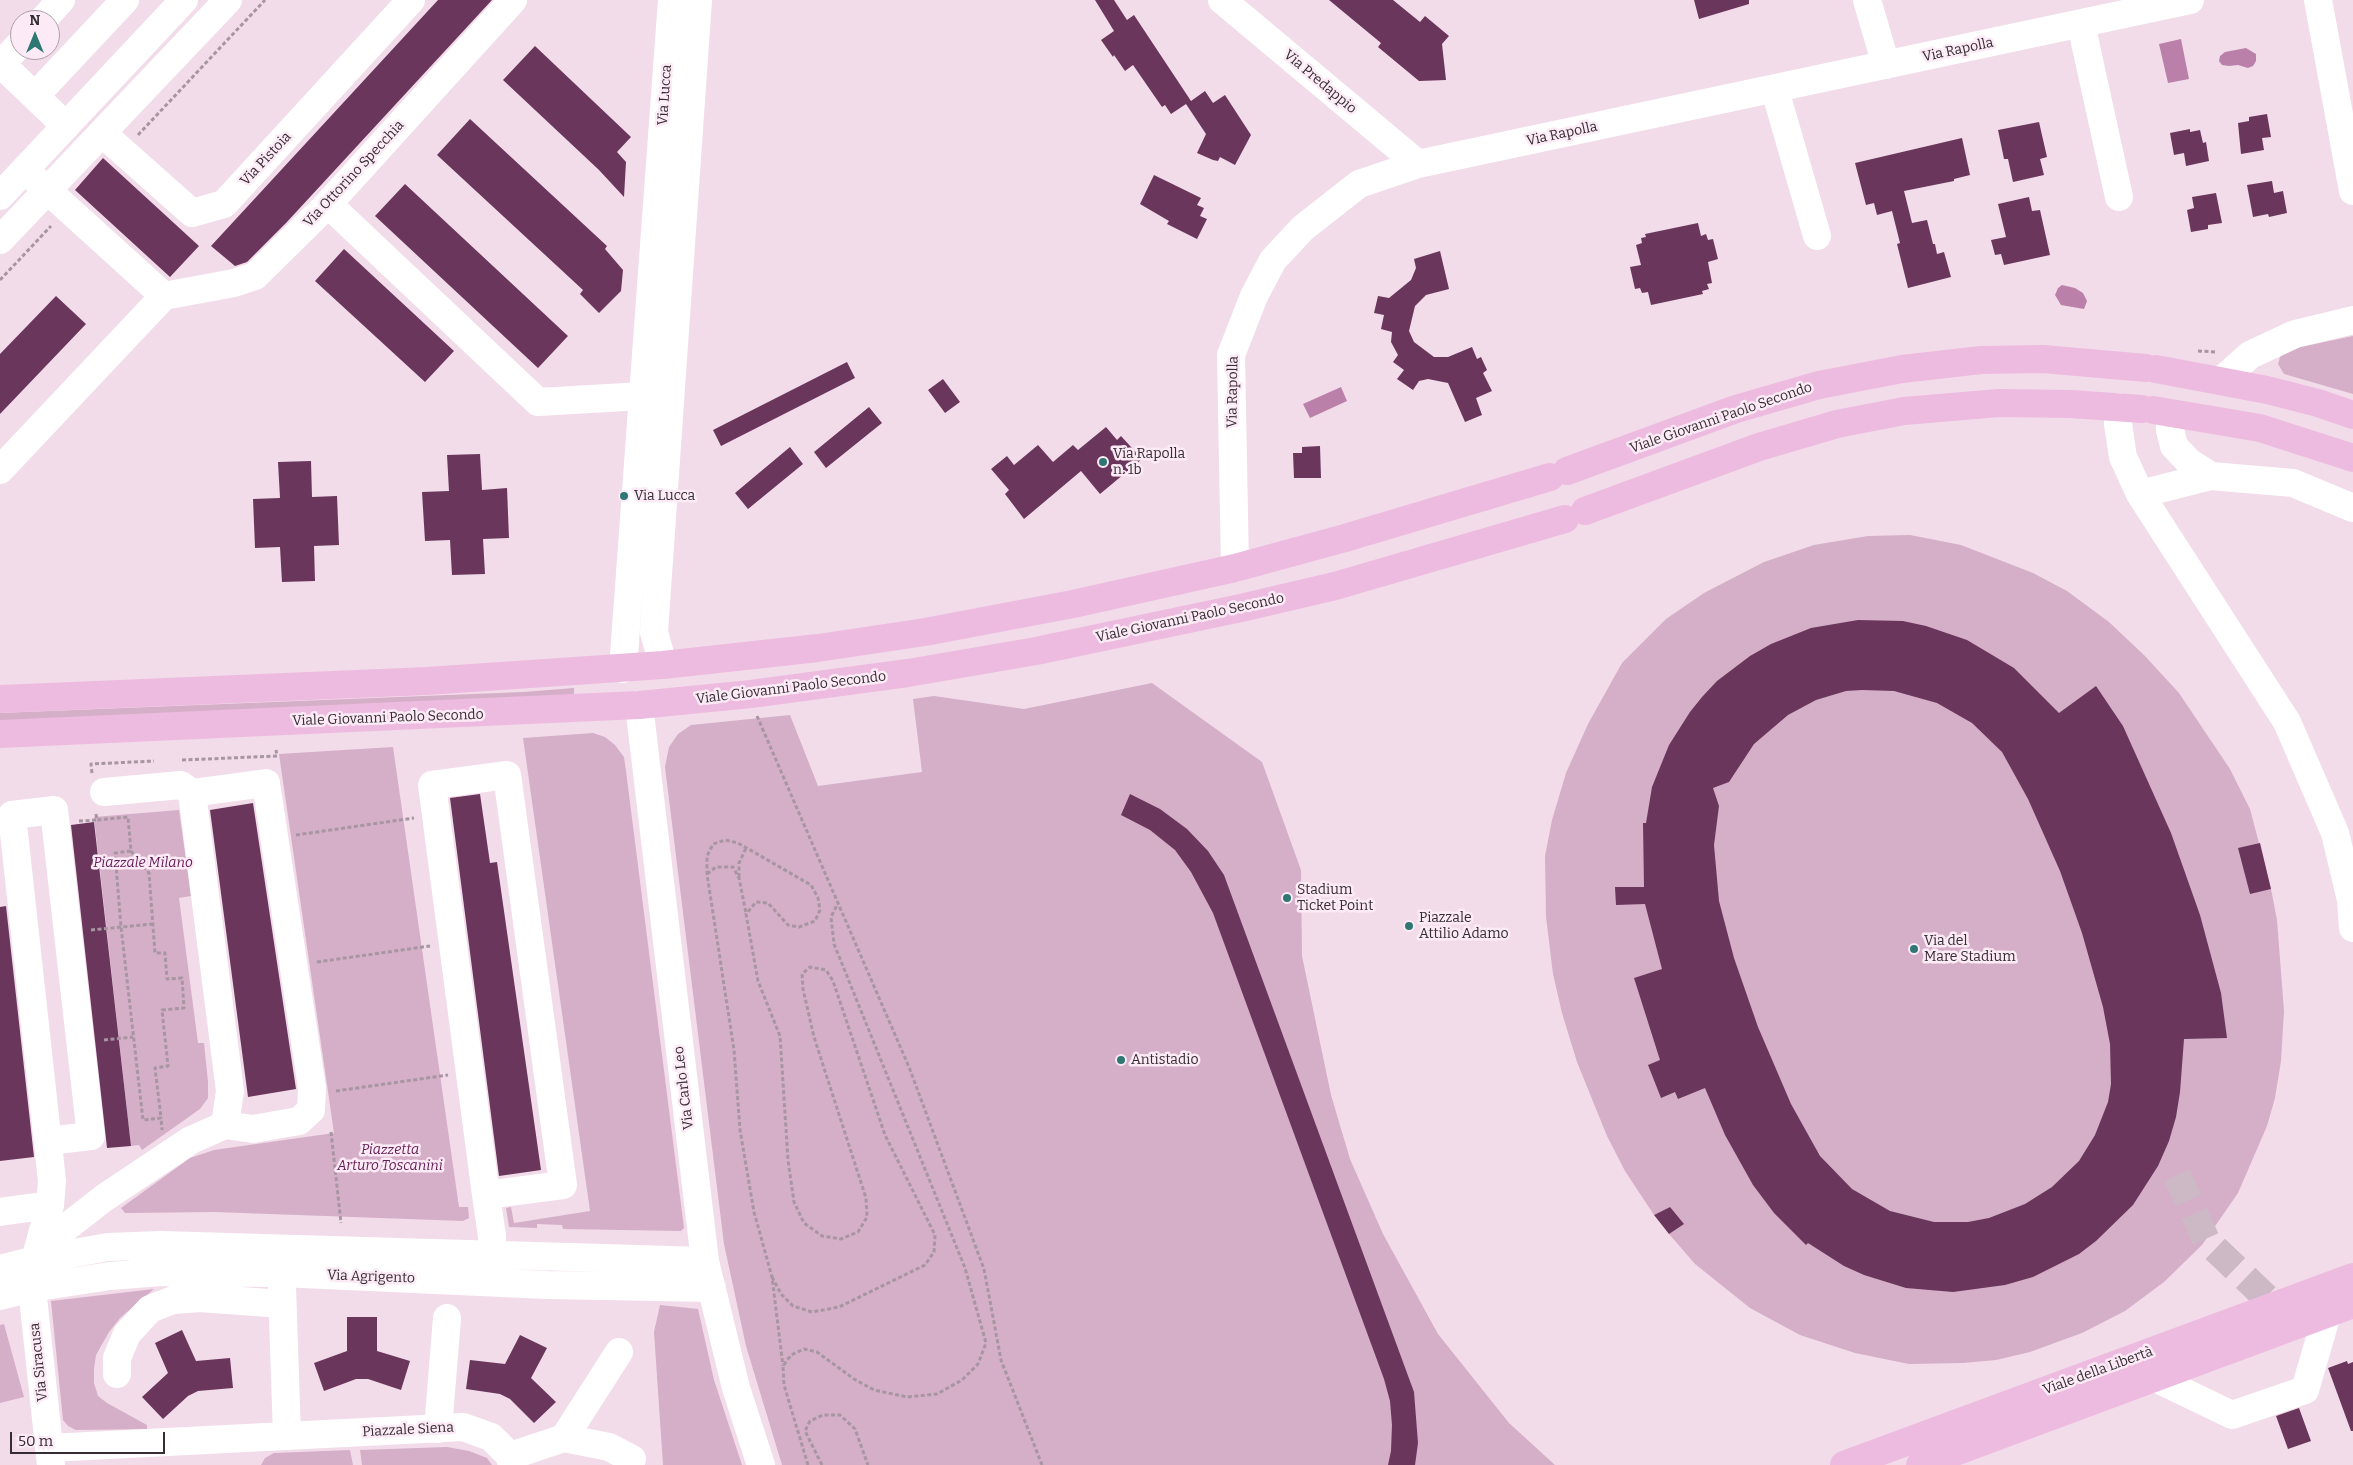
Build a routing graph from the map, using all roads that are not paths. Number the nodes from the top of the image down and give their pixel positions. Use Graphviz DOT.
graph roads {
  1 [pos="62,0"];
  2 [pos="184,0"];
  3 [pos="228,0"];
  4 [pos="411,0"];
  5 [pos="513,0"];
  6 [pos="672,0"];
  7 [pos="698,0"];
  8 [pos="1222,0"];
  9 [pos="1867,0"];
  10 [pos="2190,0"];
  11 [pos="2318,0"];
  12 [pos="119,2"];
  13 [pos="52,10"];
  14 [pos="2081,24"];
  15 [pos="149,37"];
  16 [pos="10,55"];
  17 [pos="1886,65"];
  18 [pos="1775,90"];
  19 [pos="35,96"];
  20 [pos="66,126"];
  21 [pos="102,133"];
  22 [pos="1418,164"];
  23 [pos="25,170"];
  24 [pos="2353,190"];
  25 [pos="0,196"];
  26 [pos="2119,197"];
  27 [pos="57,200"];
  28 [pos="328,204"];
  29 [pos="1817,236"];
  30 [pos="0,240"];
  31 [pos="164,296"];
  32 [pos="2353,320"];
  33 [pos="2151,368"];
  34 [pos="2222,380"];
  35 [pos="643,396"];
  36 [pos="2146,410"];
  37 [pos="2353,415"];
  38 [pos="2353,458"];
  39 [pos="0,470"];
  40 [pos="1559,474"];
  41 [pos="2211,476"];
  42 [pos="2140,494"];
  43 [pos="2353,508"];
  44 [pos="1575,515"];
  45 [pos="1235,568"];
  46 [pos="1241,608"];
  47 [pos="663,666"];
  48 [pos="623,669"];
  49 [pos="0,699"];
  50 [pos="639,705"];
  51 [pos="0,734"];
  52 [pos="192,793"];
  53 [pos="98,794"];
  54 [pos="6,815"];
  55 [pos="66,917"];
  56 [pos="24,922"];
  57 [pos="2353,928"];
  58 [pos="79,1029"];
  59 [pos="36,1034"];
  60 [pos="225,1124"];
  61 [pos="48,1141"];
  62 [pos="486,1195"];
  63 [pos="50,1205"];
  64 [pos="0,1212"];
  65 [pos="11,1260"];
  66 [pos="705,1261"];
  67 [pos="493,1269"];
  68 [pos="281,1274"];
  69 [pos="2353,1277"];
  70 [pos="32,1288"];
  71 [pos="712,1288"];
  72 [pos="0,1296"];
  73 [pos="282,1304"];
  74 [pos="2353,1304"];
  75 [pos="2327,1314"];
  76 [pos="447,1318"];
  77 [pos="619,1352"];
  78 [pos="116,1374"];
  79 [pos="2155,1378"];
  80 [pos="438,1428"];
  81 [pos="287,1436"];
  82 [pos="564,1438"];
  83 [pos="50,1457"];
  84 [pos="632,1459"];
  85 [pos="511,1460"];
  86 [pos="761,1465"];
  87 [pos="1844,1465"];
  88 [pos="1920,1465"];
  1 -- 13 [label="street"];
  2 -- 15 [label="street"];
  3 -- 21 [label="street"];
  4 -- 21 [label="street, Via Pistoia"];
  5 -- 28 [label="street, Via Ottorino Specchia"];
  6 -- 35 [label="street, Via Lucca"];
  7 -- 47 [label="street, Via Lucca"];
  8 -- 22 [label="street, Via Predappio"];
  9 -- 17 [label="street"];
  10 -- 14 [label="street, Via Rapolla"];
  11 -- 24 [label="street"];
  12 -- 15 [label="street"];
  12 -- 19 [label="street"];
  14 -- 17 [label="street, Via Rapolla"];
  14 -- 26 [label="street"];
  15 -- 20 [label="street"];
  16 -- 19 [label="street"];
  17 -- 18 [label="street, Via Rapolla"];
  18 -- 22 [label="street, Via Rapolla"];
  18 -- 29 [label="street"];
  19 -- 20 [label="street"];
  20 -- 23 [label="street"];
  21 -- 27 [label="street"];
  22 -- 45 [label="street, Via Rapolla"];
  23 -- 25 [label="street"];
  23 -- 27 [label="street"];
  27 -- 30 [label="street"];
  27 -- 31 [label="street"];
  28 -- 31 [label="street, Via Ottorino Specchia"];
  28 -- 35 [label="street"];
  31 -- 39 [label="street"];
  32 -- 34 [label="street"];
  33 -- 34 [label="main road, Viale Giovanni Paolo Secondo"];
  33 -- 36 [label="main road"];
  33 -- 40 [label="main road, Viale Giovanni Paolo Secondo"];
  34 -- 37 [label="main road, Viale Giovanni Paolo Secondo"];
  35 -- 48 [label="street, Via Lucca"];
  36 -- 38 [label="main road, Viale Giovanni Paolo Secondo"];
  36 -- 41 [label="street"];
  36 -- 42 [label="street"];
  36 -- 44 [label="main road, Viale Giovanni Paolo Secondo"];
  40 -- 44 [label="main road"];
  40 -- 44 [label="main road"];
  40 -- 45 [label="main road, Viale Giovanni Paolo Secondo"];
  41 -- 42 [label="street"];
  41 -- 43 [label="street"];
  42 -- 57 [label="street"];
  44 -- 46 [label="main road, Viale Giovanni Paolo Secondo"];
  45 -- 46 [label="main road"];
  45 -- 47 [label="main road, Viale Giovanni Paolo Secondo"];
  46 -- 50 [label="main road, Viale Giovanni Paolo Secondo"];
  47 -- 48 [label="main road, Viale Giovanni Paolo Secondo"];
  48 -- 49 [label="main road, Viale Giovanni Paolo Secondo"];
  50 -- 51 [label="main road, Viale Giovanni Paolo Secondo"];
  50 -- 66 [label="street, Via Carlo Leo"];
  52 -- 53 [label="street"];
  52 -- 60 [label="street"];
  52 -- 60 [label="street"];
  54 -- 55 [label="street"];
  54 -- 56 [label="street"];
  55 -- 56 [label="street"];
  55 -- 58 [label="street"];
  56 -- 59 [label="street"];
  58 -- 59 [label="street"];
  58 -- 61 [label="street"];
  59 -- 61 [label="street"];
  60 -- 65 [label="street"];
  61 -- 63 [label="street"];
  62 -- 62 [label="street"];
  62 -- 67 [label="street"];
  63 -- 64 [label="street"];
  63 -- 65 [label="street"];
  65 -- 67 [label="street, Via Agrigento"];
  65 -- 70 [label="street"];
  66 -- 67 [label="street, Via Agrigento"];
  66 -- 71 [label="street, Via Carlo Leo"];
  67 -- 68 [label="street, Via Agrigento"];
  67 -- 71 [label="street, Via Agrigento"];
  68 -- 70 [label="street, Via Agrigento"];
  68 -- 73 [label="street"];
  69 -- 87 [label="main road, Viale della Libertà"];
  70 -- 72 [label="street, Via Agrigento"];
  70 -- 83 [label="street, Via Siracusa"];
  71 -- 86 [label="street, Via Carlo Leo"];
  73 -- 78 [label="street"];
  73 -- 81 [label="street"];
  74 -- 75 [label="main road, Viale della Libertà"];
  75 -- 79 [label="main road, Viale della Libertà"];
  75 -- 79 [label="street"];
  76 -- 80 [label="street"];
  77 -- 82 [label="street"];
  79 -- 88 [label="main road, Viale della Libertà"];
  80 -- 81 [label="street, Piazzale Siena"];
  80 -- 85 [label="street, Piazzale Siena"];
  81 -- 83 [label="street, Piazzale Siena"];
  82 -- 84 [label="street"];
  82 -- 85 [label="street"];
}
